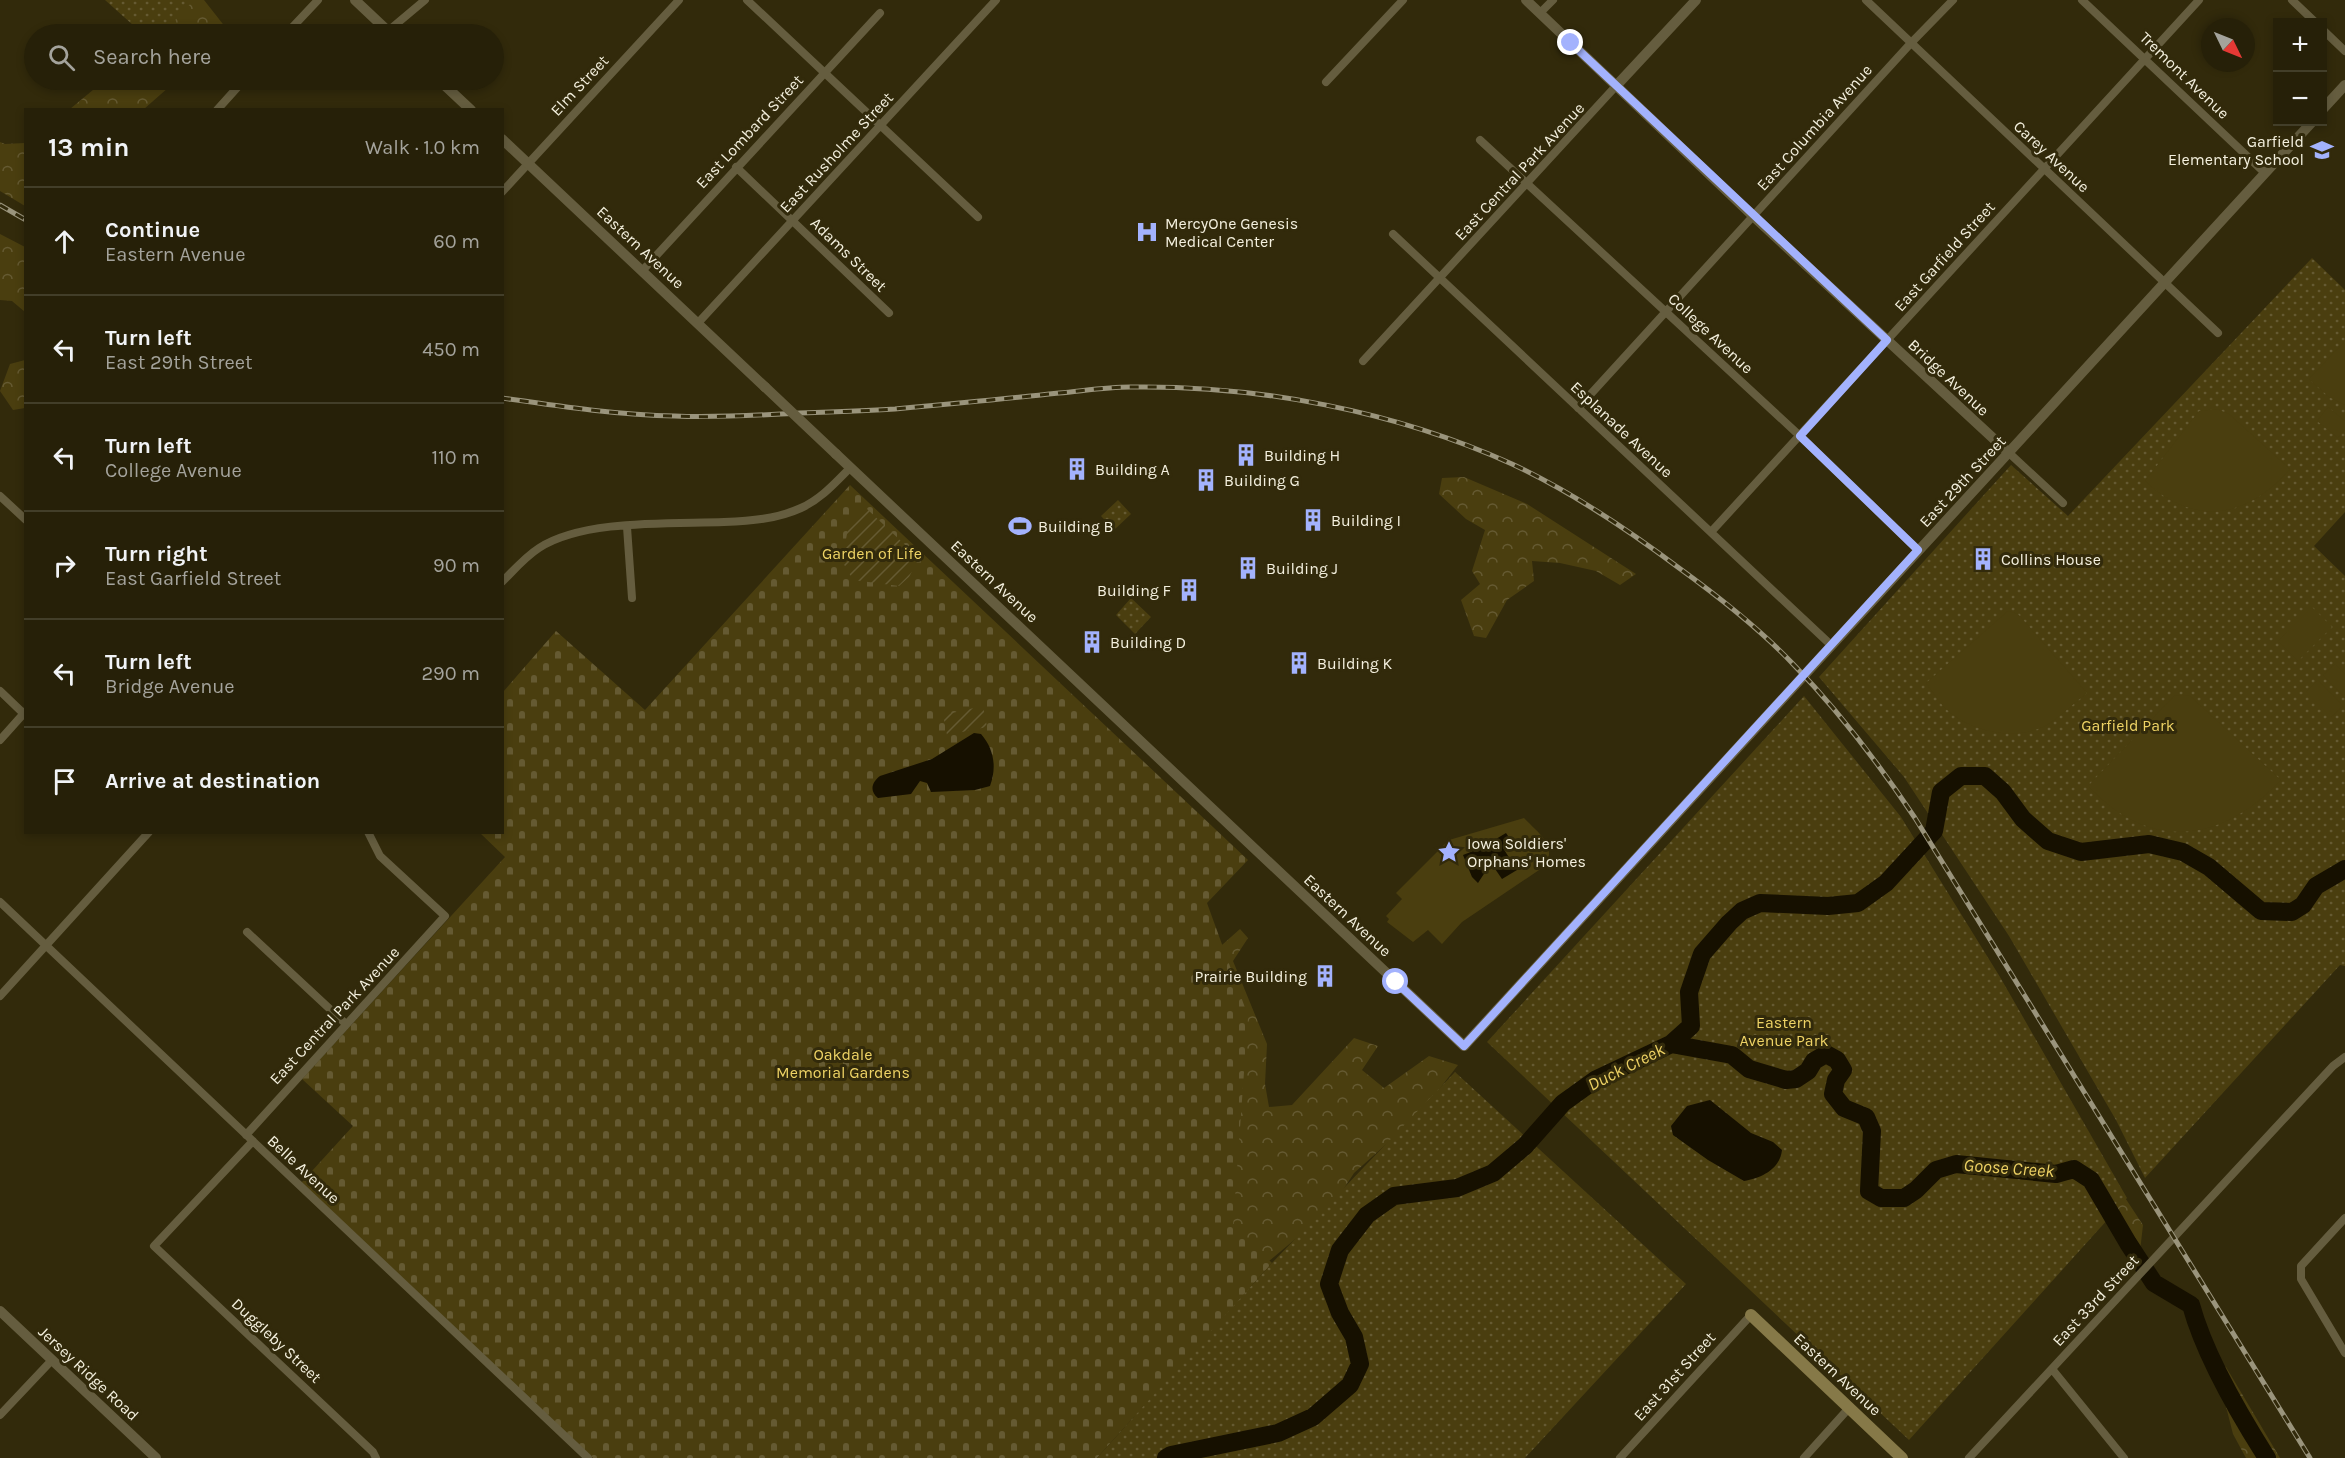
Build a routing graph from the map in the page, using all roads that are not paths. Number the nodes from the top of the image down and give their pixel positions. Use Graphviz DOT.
graph roads {
  1 [pos="318,0"];
  2 [pos="355,0"];
  3 [pos="425,0"];
  4 [pos="679,0"];
  5 [pos="747,0"];
  6 [pos="996,0"];
  7 [pos="1403,0"];
  8 [pos="1526,0"];
  9 [pos="1553,0"];
  10 [pos="1696,0"];
  11 [pos="1866,0"];
  12 [pos="1953,0"];
  13 [pos="2082,0"];
  14 [pos="2199,0"];
  15 [pos="2292,0"];
  16 [pos="880,13"];
  17 [pos="1540,13"];
  18 [pos="2311,18"];
  19 [pos="295,24"];
  20 [pos="380,24"];
  21 [pos="400,24"];
  22 [pos="2327,34"];
  23 [pos="1911,43"];
  24 [pos="2345,51"];
  25 [pos="2145,57"];
  26 [pos="825,72"];
  27 [pos="1326,82"];
  28 [pos="2345,85"];
  29 [pos="1617,86"];
  30 [pos="235,90"];
  31 [pos="450,90"];
  32 [pos="2327,105"];
  33 [pos="219,108"];
  34 [pos="469,108"];
  35 [pos="881,125"];
  36 [pos="2308,126"];
  37 [pos="1480,140"];
  38 [pos="504,141"];
  39 [pos="528,163"];
  40 [pos="736,168"];
  41 [pos="2043,169"];
  42 [pos="2265,173"];
  43 [pos="1527,183"];
  44 [pos="504,190"];
  45 [pos="1754,216"];
  46 [pos="978,217"];
  47 [pos="792,221"];
  48 [pos="1393,234"];
  49 [pos="642,271"];
  50 [pos="1440,278"];
  51 [pos="2164,282"];
  52 [pos="1666,312"];
  53 [pos="889,313"];
  54 [pos="698,323"];
  55 [pos="2218,333"];
  56 [pos="1887,340"];
  57 [pos="1363,361"];
  58 [pos="1578,408"];
  59 [pos="1800,436"];
  60 [pos="2008,452"];
  61 [pos="850,468"];
  62 [pos="0,496"];
  63 [pos="2063,503"];
  64 [pos="24,518"];
  65 [pos="627,526"];
  66 [pos="1711,532"];
  67 [pos="1918,550"];
  68 [pos="504,580"];
  69 [pos="632,598"];
  70 [pos="1831,645"];
  71 [pos="0,692"];
  72 [pos="24,712"];
  73 [pos="0,740"];
  74 [pos="147,834"];
  75 [pos="369,834"];
  76 [pos="0,902"];
  77 [pos="247,932"];
  78 [pos="46,945"];
  79 [pos="0,996"];
  80 [pos="346,1024"];
  81 [pos="1464,1046"];
  82 [pos="2345,1057"];
  83 [pos="246,1134"];
  84 [pos="253,1141"];
  85 [pos="2345,1218"];
  86 [pos="0,1311"];
  87 [pos="1750,1315"];
  88 [pos="2345,1353"];
  89 [pos="52,1360"];
  90 [pos="2052,1369"];
  91 [pos="1849,1408"];
  92 [pos="0,1415"];
  93 [pos="156,1458"];
  94 [pos="376,1458"];
  95 [pos="588,1458"];
  96 [pos="1620,1458"];
  97 [pos="1804,1458"];
  98 [pos="1902,1458"];
  99 [pos="1969,1458"];
  100 [pos="2124,1458"];
  1 -- 19 [label="street"];
  2 -- 20 [label="street"];
  3 -- 21 [label="street"];
  4 -- 39 [label="street, Elm Street"];
  5 -- 26 [label="street"];
  6 -- 35 [label="street, East Rusholme Street"];
  7 -- 27 [label="street"];
  8 -- 17 [label="street, Bridge Avenue"];
  9 -- 17 [label="street"];
  10 -- 29 [label="street, East Central Park Avenue"];
  11 -- 23 [label="street, Carey Avenue"];
  12 -- 23 [label="street, East Columbia Avenue"];
  13 -- 25 [label="street, Tremont Avenue"];
  14 -- 25 [label="street, East Garfield Street"];
  15 -- 18 [label="street"];
  16 -- 26 [label="street, East Lombard Street"];
  17 -- 29 [label="street, Bridge Avenue"];
  22 -- 24 [label="street"];
  23 -- 41 [label="street, Carey Avenue"];
  23 -- 45 [label="street, East Columbia Avenue"];
  25 -- 41 [label="street, East Garfield Street"];
  25 -- 42 [label="street, Tremont Avenue"];
  26 -- 35 [label="street"];
  26 -- 40 [label="street, East Lombard Street"];
  28 -- 32 [label="street"];
  29 -- 43 [label="street, East Central Park Avenue"];
  29 -- 45 [label="street, Bridge Avenue"];
  30 -- 33 [label="street"];
  31 -- 34 [label="street"];
  35 -- 46 [label="street"];
  35 -- 47 [label="street, East Rusholme Street"];
  36 -- 42 [label="street, East 29th Street"];
  37 -- 43 [label="street, College Avenue"];
  38 -- 39 [label="street, Eastern Avenue"];
  39 -- 44 [label="street, Elm Street"];
  39 -- 49 [label="street, Eastern Avenue"];
  40 -- 47 [label="street, Adams Street"];
  40 -- 49 [label="street, East Lombard Street"];
  41 -- 51 [label="street, Carey Avenue"];
  41 -- 56 [label="street, East Garfield Street"];
  42 -- 51 [label="street, East 29th Street"];
  43 -- 50 [label="street, East Central Park Avenue"];
  43 -- 52 [label="street, College Avenue"];
  45 -- 52 [label="street, East Columbia Avenue"];
  45 -- 56 [label="street, Bridge Avenue"];
  47 -- 53 [label="street, Adams Street"];
  47 -- 54 [label="street, East Rusholme Street"];
  48 -- 50 [label="street, Esplanade Avenue"];
  49 -- 54 [label="street, Eastern Avenue"];
  50 -- 57 [label="street, East Central Park Avenue"];
  50 -- 58 [label="street, Esplanade Avenue"];
  51 -- 55 [label="street, Carey Avenue"];
  51 -- 60 [label="street, East 29th Street"];
  52 -- 58 [label="street, East Columbia Avenue"];
  52 -- 59 [label="street, College Avenue"];
  54 -- 61 [label="street, Eastern Avenue, bridge"];
  56 -- 59 [label="street, East Garfield Street"];
  56 -- 60 [label="street, Bridge Avenue"];
  58 -- 66 [label="street, Esplanade Avenue"];
  59 -- 66 [label="street, East Garfield Street"];
  59 -- 67 [label="street, College Avenue"];
  60 -- 63 [label="street, Bridge Avenue"];
  60 -- 67 [label="street, East 29th Street"];
  61 -- 65 [label="street"];
  61 -- 81 [label="street, Eastern Avenue"];
  62 -- 64 [label="street"];
  65 -- 68 [label="street"];
  65 -- 69 [label="street"];
  66 -- 70 [label="street, Esplanade Avenue"];
  67 -- 70 [label="street, East 29th Street"];
  70 -- 81 [label="street, East 29th Street"];
  71 -- 72 [label="street"];
  72 -- 73 [label="street"];
  74 -- 78 [label="street"];
  75 -- 80 [label="street, East Central Park Avenue"];
  76 -- 78 [label="street, Belle Avenue"];
  77 -- 80 [label="street"];
  78 -- 79 [label="street"];
  78 -- 83 [label="street, Belle Avenue"];
  80 -- 83 [label="street, East Central Park Avenue"];
  82 -- 90 [label="street, East 33rd Street"];
  83 -- 84 [label="street, Belle Avenue"];
  84 -- 94 [label="street, Duggleby Street"];
  84 -- 95 [label="street, Belle Avenue"];
  85 -- 88 [label="street"];
  86 -- 89 [label="street, Jersey Ridge Road"];
  87 -- 91 [label="main road, Eastern Avenue"];
  87 -- 96 [label="street, East 31st Street"];
  89 -- 92 [label="street"];
  89 -- 93 [label="street, Jersey Ridge Road"];
  90 -- 99 [label="street, East 33rd Street"];
  90 -- 100 [label="street"];
  91 -- 97 [label="street"];
  91 -- 98 [label="main road, Eastern Avenue"];
}
